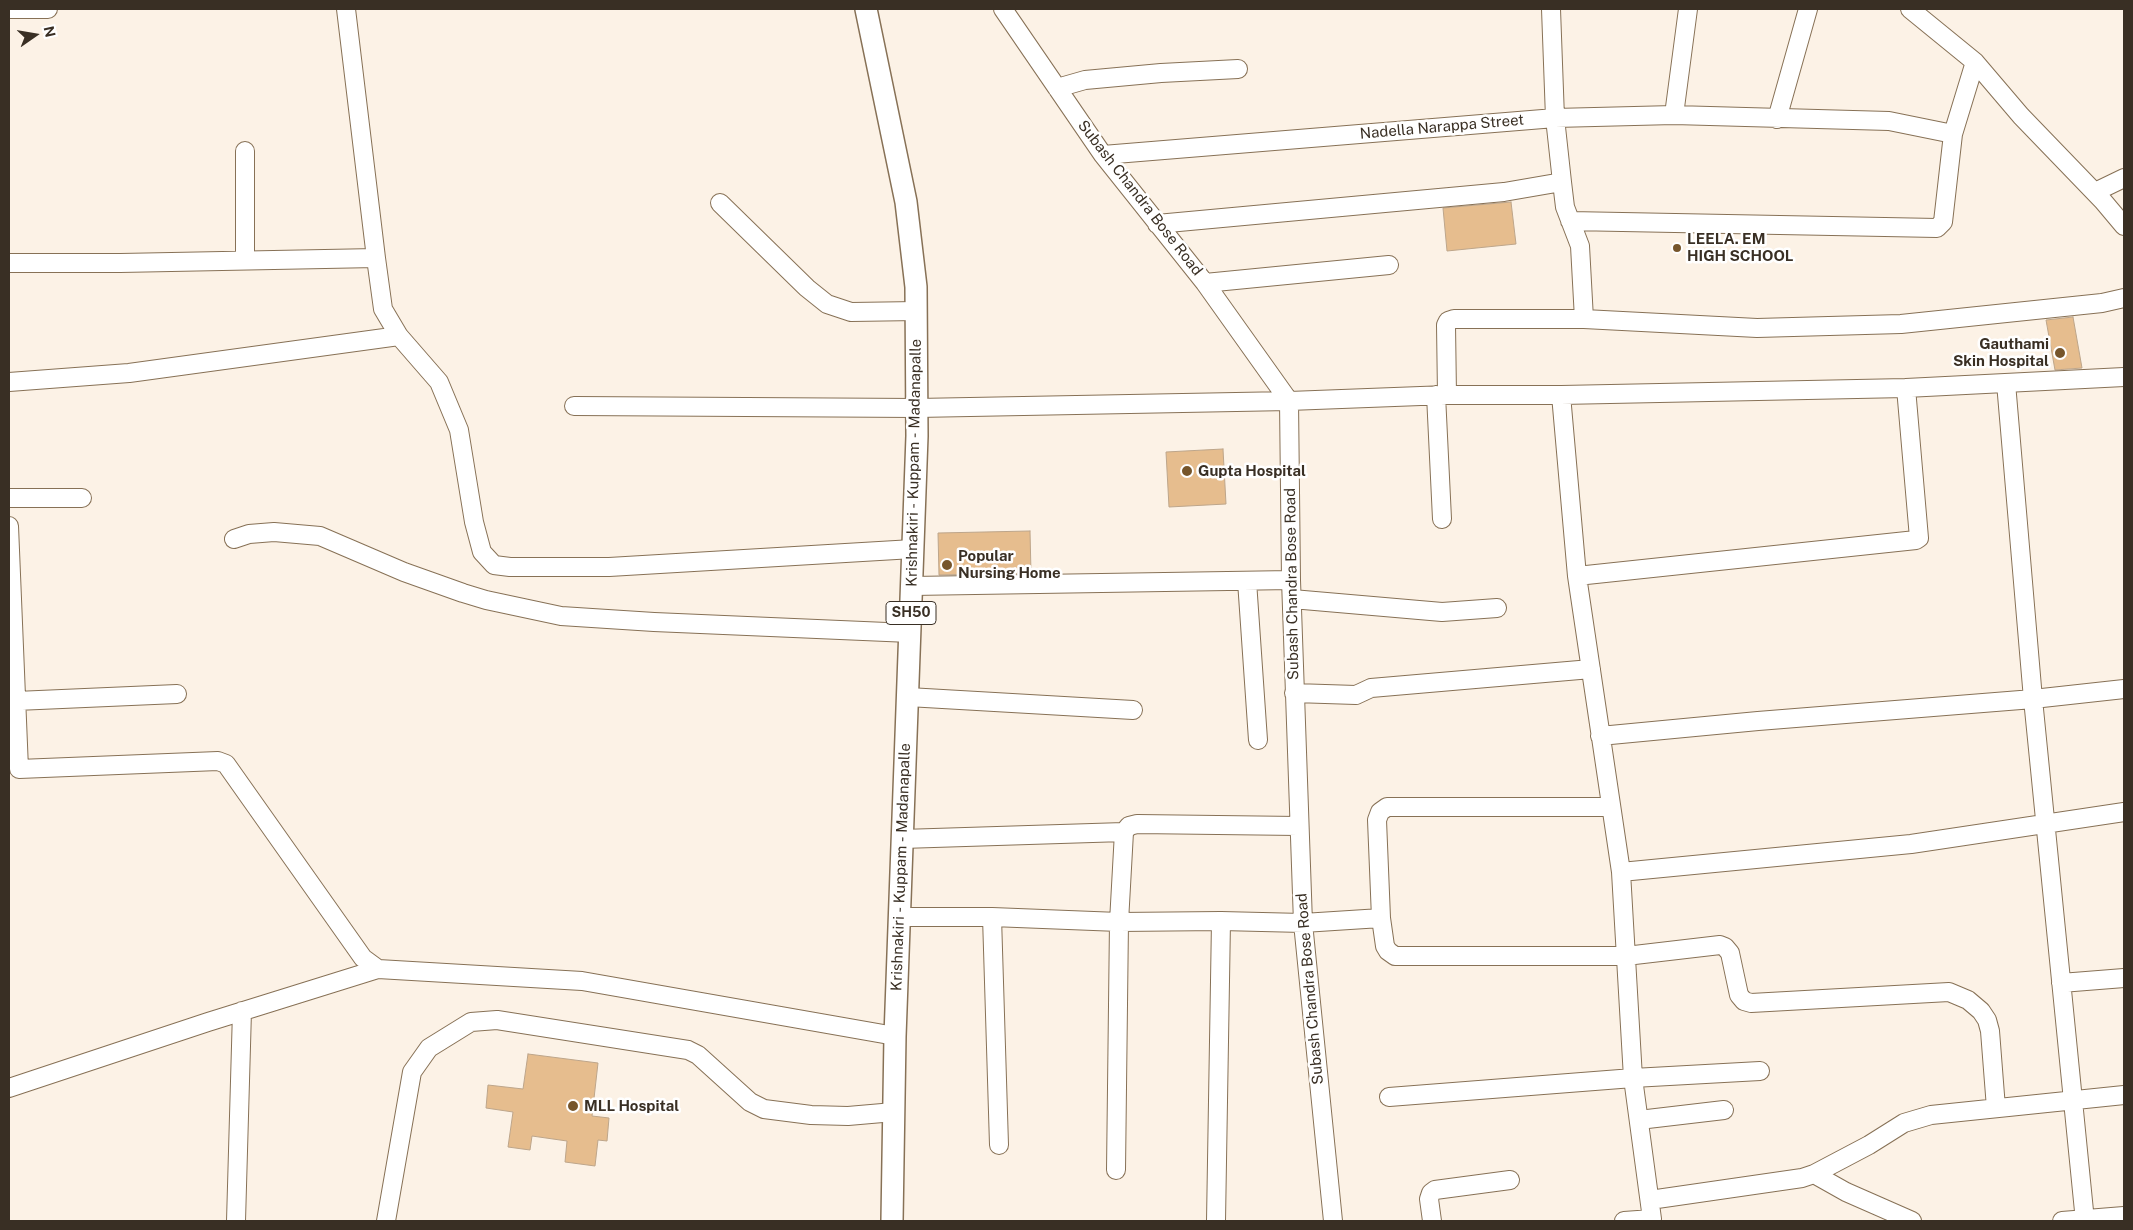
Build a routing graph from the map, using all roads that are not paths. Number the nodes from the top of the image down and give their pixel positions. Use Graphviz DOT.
graph roads {
  1 [pos="9,9"];
  2 [pos="48,9"];
  3 [pos="346,9"];
  4 [pos="866,9"];
  5 [pos="1003,9"];
  6 [pos="1551,9"];
  7 [pos="1688,9"];
  8 [pos="1808,9"];
  9 [pos="1910,9"];
  10 [pos="1975,62"];
  11 [pos="1238,69"];
  12 [pos="1057,88"];
  13 [pos="1674,115"];
  14 [pos="1555,118"];
  15 [pos="1777,119"];
  16 [pos="1953,134"];
  17 [pos="245,151"];
  18 [pos="1103,155"];
  19 [pos="2124,178"];
  20 [pos="1562,182"];
  21 [pos="2094,192"];
  22 [pos="720,203"];
  23 [pos="1570,221"];
  24 [pos="1157,224"];
  25 [pos="2124,226"];
  26 [pos="376,258"];
  27 [pos="245,260"];
  28 [pos="9,263"];
  29 [pos="1389,265"];
  30 [pos="1204,283"];
  31 [pos="2124,298"];
  32 [pos="917,311"];
  33 [pos="1584,319"];
  34 [pos="399,336"];
  35 [pos="2124,377"];
  36 [pos="9,382"];
  37 [pos="2006,383"];
  38 [pos="1906,388"];
  39 [pos="1441,395"];
  40 [pos="1561,395"];
  41 [pos="1289,401"];
  42 [pos="574,406"];
  43 [pos="917,408"];
  44 [pos="9,498"];
  45 [pos="82,498"];
  46 [pos="1442,519"];
  47 [pos="9,526"];
  48 [pos="234,539"];
  49 [pos="913,549"];
  50 [pos="1577,576"];
  51 [pos="1291,580"];
  52 [pos="1247,581"];
  53 [pos="912,586"];
  54 [pos="1292,599"];
  55 [pos="1497,608"];
  56 [pos="910,633"];
  57 [pos="1591,669"];
  58 [pos="12,673"];
  59 [pos="2124,689"];
  60 [pos="1294,693"];
  61 [pos="177,694"];
  62 [pos="908,697"];
  63 [pos="2033,699"];
  64 [pos="16,701"];
  65 [pos="1133,710"];
  66 [pos="1600,736"];
  67 [pos="1258,740"];
  68 [pos="14,769"];
  69 [pos="1610,807"];
  70 [pos="2124,812"];
  71 [pos="2045,824"];
  72 [pos="1298,826"];
  73 [pos="1124,832"];
  74 [pos="902,839"];
  75 [pos="1620,872"];
  76 [pos="899,917"];
  77 [pos="992,917"];
  78 [pos="1381,918"];
  79 [pos="1221,921"];
  80 [pos="1119,922"];
  81 [pos="1303,923"];
  82 [pos="1626,956"];
  83 [pos="378,969"];
  84 [pos="2124,978"];
  85 [pos="2061,983"];
  86 [pos="242,1011"];
  87 [pos="895,1036"];
  88 [pos="1760,1071"];
  89 [pos="1633,1078"];
  90 [pos="9,1088"];
  91 [pos="2124,1095"];
  92 [pos="1389,1097"];
  93 [pos="2073,1099"];
  94 [pos="1996,1108"];
  95 [pos="1724,1110"];
  96 [pos="894,1112"];
  97 [pos="1639,1120"];
  98 [pos="999,1145"];
  99 [pos="1116,1170"];
  100 [pos="1814,1174"];
  101 [pos="1510,1180"];
  102 [pos="1650,1200"];
  103 [pos="2124,1216"];
  104 [pos="1652,1220"];
  105 [pos="2085,1220"];
  106 [pos="236,1221"];
  107 [pos="386,1221"];
  108 [pos="892,1221"];
  109 [pos="1216,1221"];
  110 [pos="1333,1221"];
  111 [pos="1432,1221"];
  112 [pos="1624,1221"];
  113 [pos="1912,1221"];
  114 [pos="2062,1221"];
  1 -- 2 [label="street"];
  3 -- 26 [label="street"];
  4 -- 32 [label="main road, Krishnakiri - Kuppam - Madanapalle / SH50"];
  5 -- 12 [label="street, Subash Chandra Bose Road"];
  6 -- 14 [label="street"];
  7 -- 13 [label="street"];
  8 -- 15 [label="street"];
  9 -- 10 [label="street"];
  10 -- 16 [label="street"];
  10 -- 21 [label="street"];
  11 -- 12 [label="street"];
  12 -- 18 [label="street, Subash Chandra Bose Road"];
  13 -- 14 [label="street, Nadella Narappa Street"];
  13 -- 15 [label="street, Nadella Narappa Street"];
  14 -- 18 [label="street, Nadella Narappa Street"];
  14 -- 20 [label="street"];
  15 -- 16 [label="street, Nadella Narappa Street"];
  16 -- 23 [label="street"];
  17 -- 27 [label="street"];
  18 -- 24 [label="street, Subash Chandra Bose Road"];
  19 -- 21 [label="street"];
  20 -- 23 [label="street"];
  20 -- 24 [label="street"];
  21 -- 25 [label="street"];
  22 -- 32 [label="street"];
  23 -- 33 [label="street"];
  24 -- 30 [label="street, Subash Chandra Bose Road"];
  26 -- 27 [label="street"];
  26 -- 34 [label="street"];
  27 -- 28 [label="street"];
  29 -- 30 [label="street"];
  30 -- 41 [label="street, Subash Chandra Bose Road"];
  31 -- 33 [label="street"];
  32 -- 43 [label="main road, Krishnakiri - Kuppam - Madanapalle / SH50"];
  33 -- 39 [label="street"];
  34 -- 36 [label="street"];
  34 -- 49 [label="street"];
  35 -- 37 [label="street"];
  37 -- 38 [label="street"];
  37 -- 63 [label="street"];
  38 -- 40 [label="street"];
  38 -- 50 [label="street"];
  39 -- 40 [label="street"];
  39 -- 41 [label="street"];
  39 -- 46 [label="street"];
  40 -- 50 [label="street"];
  41 -- 43 [label="street"];
  41 -- 51 [label="street, Subash Chandra Bose Road"];
  42 -- 43 [label="street"];
  43 -- 49 [label="main road, Krishnakiri - Kuppam - Madanapalle / SH50"];
  44 -- 45 [label="street"];
  47 -- 58 [label="street"];
  48 -- 56 [label="street"];
  49 -- 53 [label="main road, Krishnakiri - Kuppam - Madanapalle / SH50"];
  50 -- 57 [label="street"];
  51 -- 52 [label="street"];
  51 -- 54 [label="street, Subash Chandra Bose Road"];
  52 -- 53 [label="street"];
  52 -- 67 [label="street"];
  53 -- 56 [label="main road, Krishnakiri - Kuppam - Madanapalle / SH50"];
  54 -- 55 [label="street"];
  54 -- 60 [label="street, Subash Chandra Bose Road"];
  56 -- 62 [label="main road, Krishnakiri - Kuppam - Madanapalle / SH50"];
  57 -- 60 [label="street"];
  57 -- 66 [label="street"];
  58 -- 64 [label="street"];
  59 -- 63 [label="street"];
  60 -- 72 [label="street, Subash Chandra Bose Road"];
  61 -- 64 [label="street"];
  62 -- 65 [label="street"];
  62 -- 74 [label="main road, Krishnakiri - Kuppam - Madanapalle / SH50"];
  63 -- 66 [label="street"];
  63 -- 71 [label="street"];
  64 -- 68 [label="street"];
  66 -- 69 [label="street"];
  68 -- 83 [label="street"];
  69 -- 75 [label="street"];
  69 -- 78 [label="street"];
  70 -- 71 [label="street"];
  71 -- 75 [label="street"];
  71 -- 85 [label="street"];
  72 -- 73 [label="street"];
  72 -- 81 [label="street, Subash Chandra Bose Road"];
  73 -- 74 [label="street"];
  73 -- 80 [label="street"];
  74 -- 76 [label="main road, Krishnakiri - Kuppam - Madanapalle / SH50"];
  75 -- 82 [label="street"];
  76 -- 77 [label="street"];
  76 -- 87 [label="main road, Krishnakiri - Kuppam - Madanapalle / SH50"];
  77 -- 80 [label="street"];
  77 -- 98 [label="street"];
  78 -- 81 [label="street"];
  78 -- 82 [label="street"];
  79 -- 80 [label="street"];
  79 -- 81 [label="street"];
  79 -- 109 [label="street"];
  80 -- 99 [label="street"];
  81 -- 110 [label="street, Subash Chandra Bose Road"];
  82 -- 89 [label="street"];
  82 -- 94 [label="street"];
  83 -- 86 [label="street"];
  83 -- 87 [label="street"];
  84 -- 85 [label="street"];
  85 -- 93 [label="street"];
  86 -- 90 [label="street"];
  86 -- 106 [label="street"];
  87 -- 96 [label="main road, Krishnakiri - Kuppam - Madanapalle / SH50"];
  88 -- 89 [label="street"];
  89 -- 92 [label="street"];
  89 -- 97 [label="street"];
  91 -- 93 [label="street"];
  93 -- 94 [label="street"];
  93 -- 105 [label="street"];
  94 -- 100 [label="street"];
  95 -- 97 [label="street"];
  96 -- 107 [label="street"];
  96 -- 108 [label="main road, Krishnakiri - Kuppam - Madanapalle / SH50"];
  97 -- 102 [label="street"];
  100 -- 102 [label="street"];
  100 -- 113 [label="street"];
  101 -- 111 [label="street"];
  102 -- 104 [label="street"];
  103 -- 105 [label="street"];
  104 -- 112 [label="street"];
  105 -- 114 [label="street"];
}
